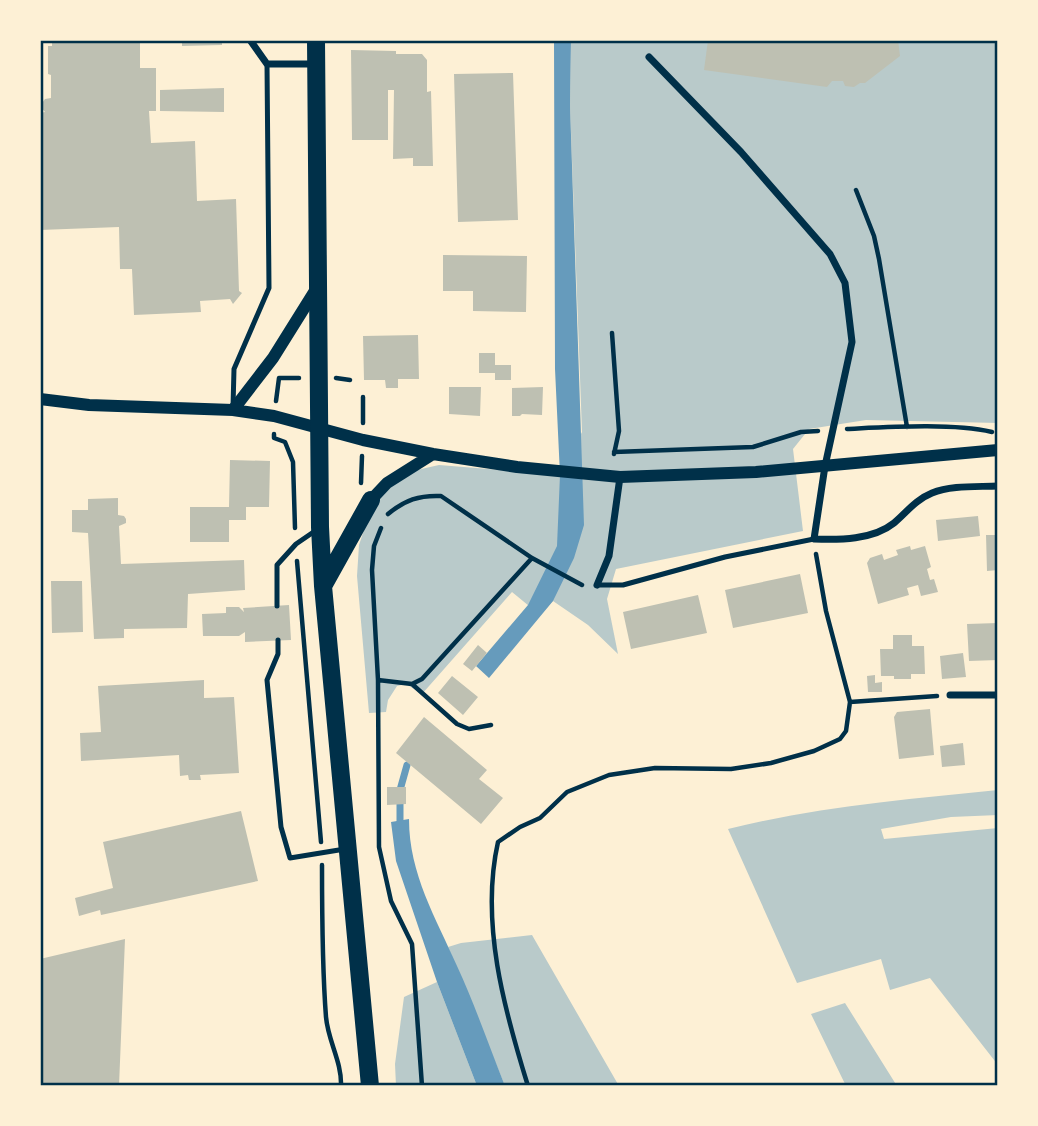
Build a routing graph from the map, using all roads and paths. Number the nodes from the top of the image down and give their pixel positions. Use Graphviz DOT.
graph roads {
  1 [pos="250,40"];
  2 [pos="316,40"];
  3 [pos="649,57"];
  4 [pos="267,64"];
  5 [pos="316,64"];
  6 [pos="856,190"];
  7 [pos="318,285"];
  8 [pos="612,334"];
  9 [pos="363,397"];
  10 [pos="40,399"];
  11 [pos="233,410"];
  12 [pos="907,427"];
  13 [pos="320,429"];
  14 [pos="832,429"];
  15 [pos="998,436"];
  16 [pos="274,438"];
  17 [pos="363,440"];
  18 [pos="998,450"];
  19 [pos="614,452"];
  20 [pos="433,454"];
  21 [pos="825,466"];
  22 [pos="614,476"];
  23 [pos="998,486"];
  24 [pos="366,494"];
  25 [pos="320,527"];
  26 [pos="814,539"];
  27 [pos="296,544"];
  28 [pos="532,558"];
  29 [pos="571,579"];
  30 [pos="597,585"];
  31 [pos="323,586"];
  32 [pos="277,606"];
  33 [pos="278,640"];
  34 [pos="378,680"];
  35 [pos="412,684"];
  36 [pos="950,695"];
  37 [pos="998,695"];
  38 [pos="850,702"];
  39 [pos="491,725"];
  40 [pos="348,848"];
  41 [pos="322,851"];
  42 [pos="341,1086"];
  43 [pos="370,1086"];
  44 [pos="422,1086"];
  45 [pos="528,1086"];
  1 -- 4 [label="street"];
  2 -- 5 [label="main road"];
  3 -- 14 [label="street"];
  4 -- 5 [label="street"];
  4 -- 11 [label="lane"];
  5 -- 7 [label="main road"];
  6 -- 12 [label="path"];
  7 -- 11 [label="street"];
  7 -- 13 [label="main road"];
  8 -- 19 [label="path"];
  9 -- 17 [label="path"];
  10 -- 11 [label="street"];
  11 -- 13 [label="street"];
  12 -- 14 [label="path"];
  12 -- 15 [label="path"];
  13 -- 17 [label="street"];
  13 -- 25 [label="main road"];
  14 -- 19 [label="path"];
  14 -- 21 [label="street"];
  16 -- 27 [label="path"];
  17 -- 20 [label="street"];
  17 -- 24 [label="path"];
  18 -- 21 [label="street"];
  19 -- 22 [label="path"];
  20 -- 22 [label="street"];
  20 -- 24 [label="street"];
  21 -- 22 [label="street"];
  21 -- 26 [label="street"];
  22 -- 30 [label="street"];
  23 -- 26 [label="street"];
  24 -- 31 [label="main road"];
  25 -- 27 [label="lane"];
  25 -- 31 [label="main road"];
  26 -- 30 [label="lane"];
  26 -- 38 [label="path"];
  27 -- 32 [label="lane"];
  27 -- 41 [label="path"];
  28 -- 29 [label="path"];
  28 -- 34 [label="path"];
  28 -- 35 [label="path"];
  31 -- 40 [label="main road"];
  33 -- 41 [label="lane"];
  34 -- 35 [label="path"];
  34 -- 44 [label="path"];
  35 -- 39 [label="path"];
  36 -- 37 [label="street"];
  36 -- 38 [label="path"];
  38 -- 45 [label="path"];
  40 -- 41 [label="lane"];
  40 -- 43 [label="main road"];
  41 -- 42 [label="path"];
}
